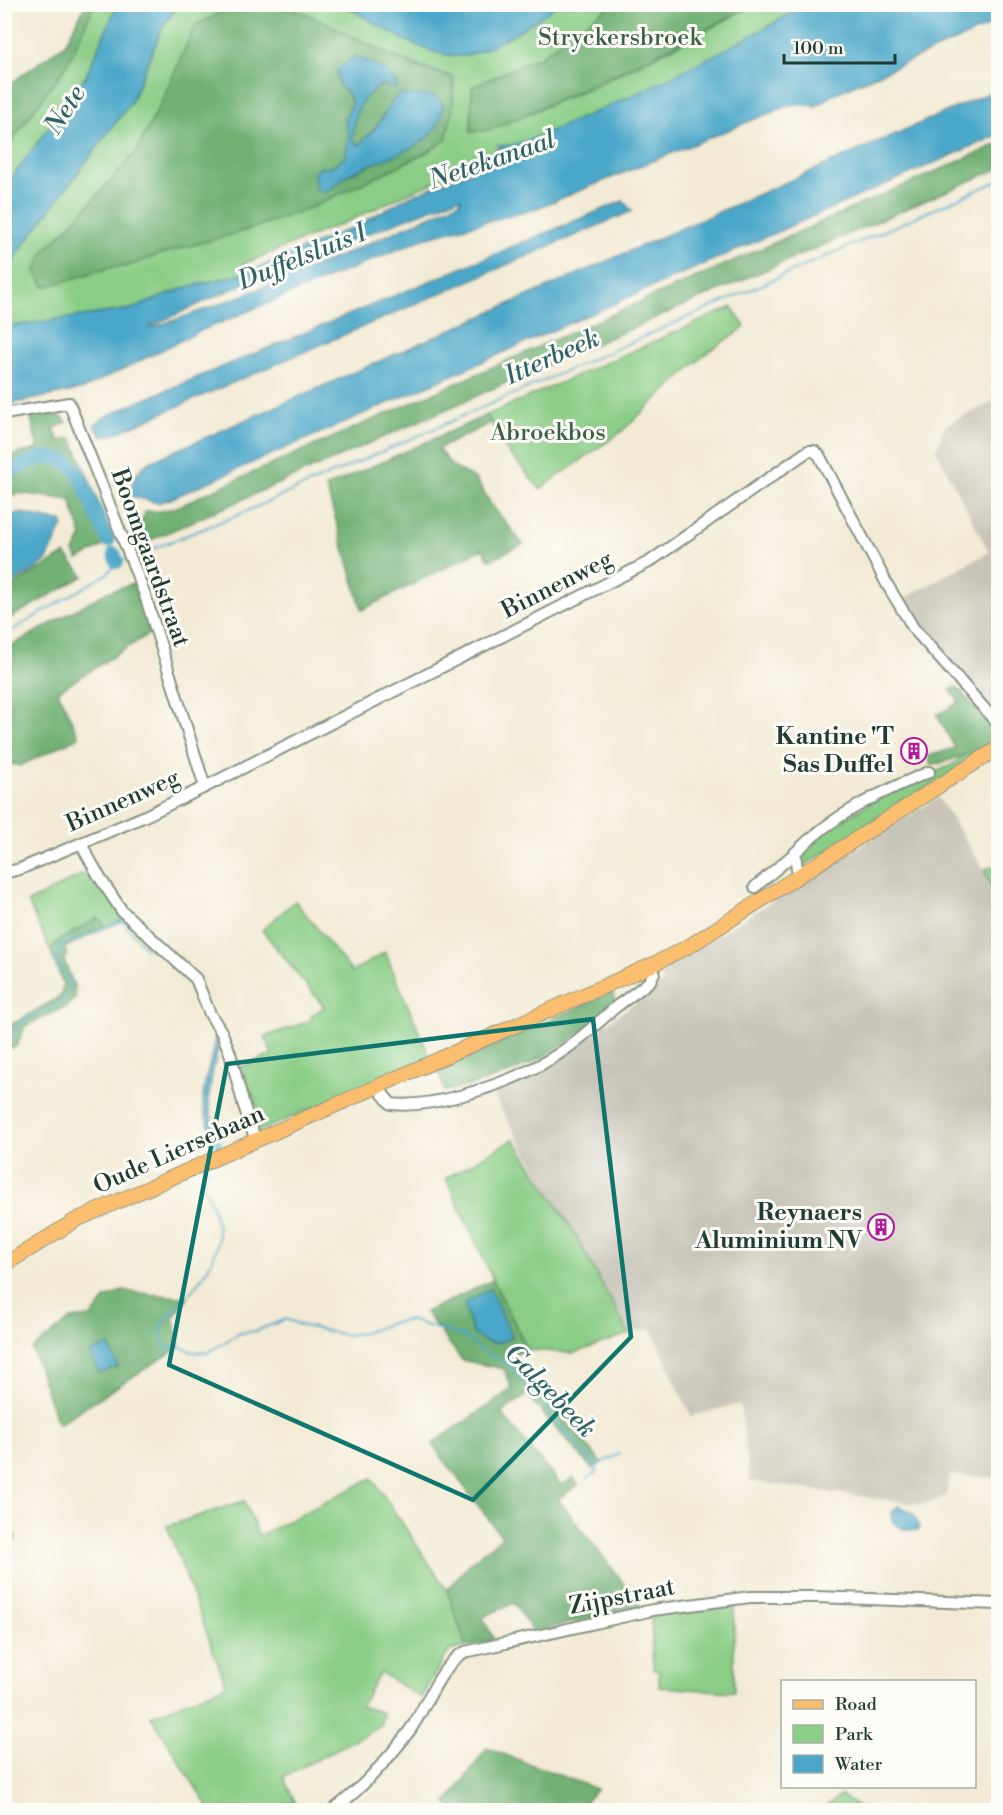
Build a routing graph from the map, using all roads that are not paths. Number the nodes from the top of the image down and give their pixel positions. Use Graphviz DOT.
graph roads {
  1 [pos="10,413"];
  2 [pos="999,724"];
  3 [pos="999,748"];
  4 [pos="929,772"];
  5 [pos="205,787"];
  6 [pos="81,844"];
  7 [pos="795,853"];
  8 [pos="4,873"];
  9 [pos="798,878"];
  10 [pos="755,887"];
  11 [pos="654,964"];
  12 [pos="377,1087"];
  13 [pos="256,1141"];
  14 [pos="4,1265"];
  15 [pos="999,1604"];
  16 [pos="333,1810"];
  1 -- 5 [label="street, Boomgaardstraat"];
  2 -- 5 [label="street, Binnenweg"];
  3 -- 9 [label="main road, Oude Liersebaan"];
  4 -- 7 [label="street"];
  5 -- 6 [label="street, Binnenweg"];
  6 -- 8 [label="street, Binnenweg"];
  6 -- 13 [label="street"];
  7 -- 9 [label="street"];
  7 -- 10 [label="street"];
  9 -- 11 [label="main road, Oude Liersebaan"];
  11 -- 12 [label="main road, Oude Liersebaan"];
  11 -- 12 [label="street"];
  12 -- 13 [label="main road, Oude Liersebaan"];
  13 -- 14 [label="main road, Oude Liersebaan"];
  15 -- 16 [label="street, Zijpstraat"];
}
